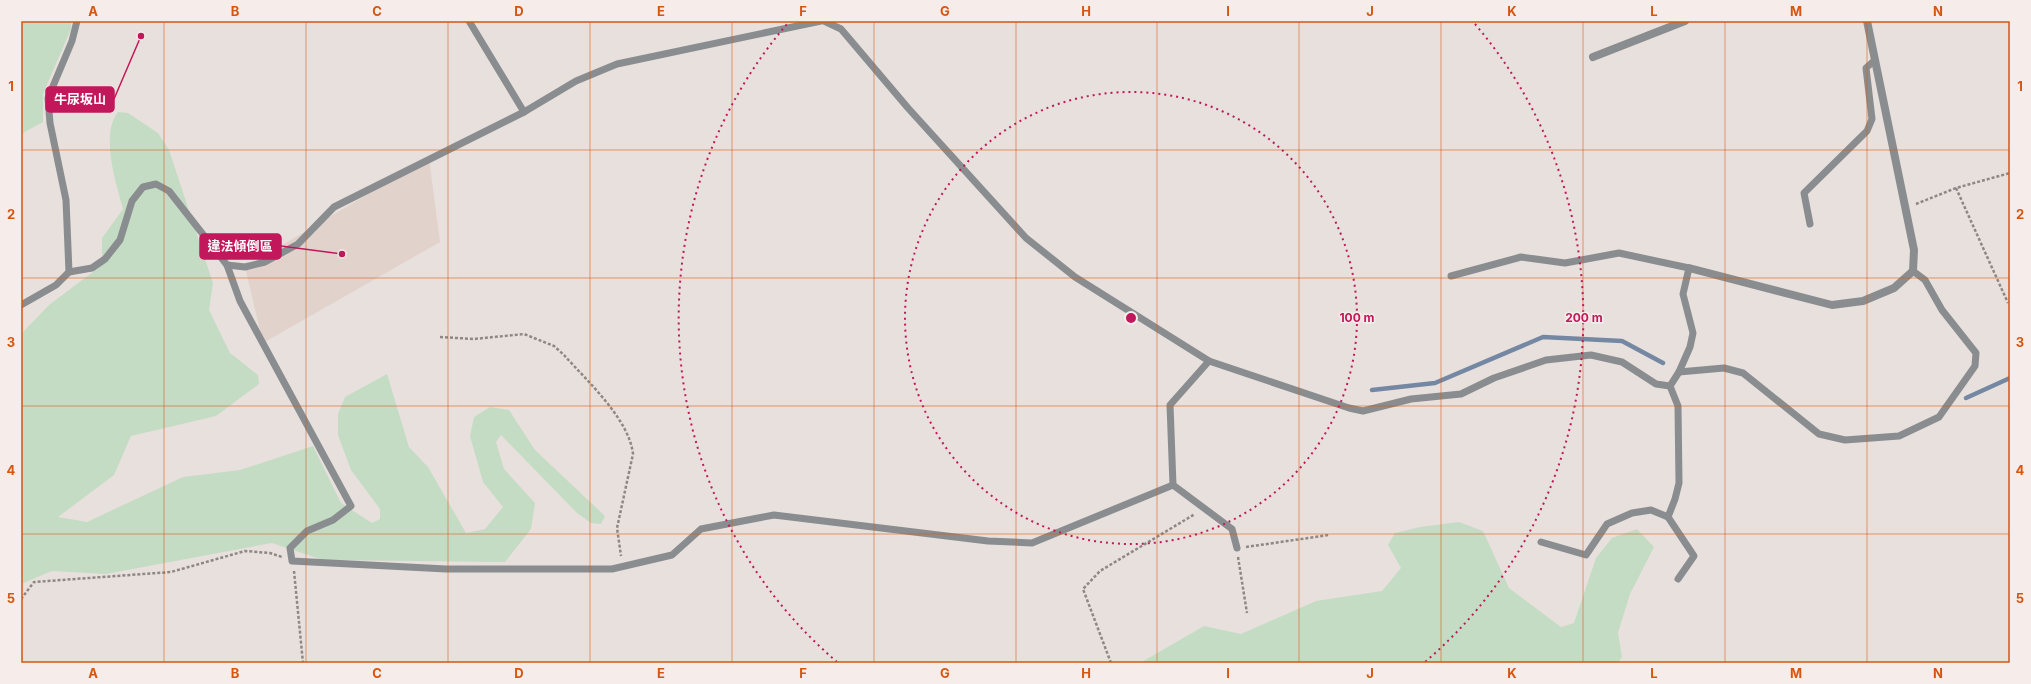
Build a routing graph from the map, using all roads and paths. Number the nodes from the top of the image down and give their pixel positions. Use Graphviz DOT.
graph roads {
  1 [pos="77,21"];
  2 [pos="469,21"];
  3 [pos="822,21"];
  4 [pos="1685,21"];
  5 [pos="1867,21"];
  6 [pos="1593,57"];
  7 [pos="1875,60"];
  8 [pos="524,112"];
  9 [pos="2010,173"];
  10 [pos="1956,188"];
  11 [pos="1905,208"];
  12 [pos="1810,224"];
  13 [pos="227,265"];
  14 [pos="1689,268"];
  15 [pos="1913,271"];
  16 [pos="69,272"];
  17 [pos="1451,276"];
  18 [pos="2008,303"];
  19 [pos="21,305"];
  20 [pos="440,337"];
  21 [pos="1209,361"];
  22 [pos="1679,372"];
  23 [pos="1670,386"];
  24 [pos="1173,485"];
  25 [pos="1203,509"];
  26 [pos="1668,518"];
  27 [pos="1329,535"];
  28 [pos="1541,542"];
  29 [pos="1236,548"];
  30 [pos="292,561"];
  31 [pos="622,566"];
  32 [pos="1678,579"];
  33 [pos="21,599"];
  34 [pos="1247,613"];
  35 [pos="303,663"];
  36 [pos="1112,663"];
  1 -- 16 [label="lane"];
  2 -- 8 [label="lane"];
  3 -- 8 [label="lane"];
  3 -- 21 [label="lane"];
  4 -- 6 [label="street"];
  5 -- 7 [label="street"];
  7 -- 11 [label="street"];
  7 -- 12 [label="lane"];
  8 -- 13 [label="lane"];
  9 -- 10 [label="path"];
  10 -- 11 [label="path"];
  10 -- 18 [label="path"];
  11 -- 15 [label="street"];
  13 -- 16 [label="lane"];
  13 -- 30 [label="lane"];
  14 -- 15 [label="street"];
  14 -- 17 [label="lane"];
  14 -- 22 [label="lane"];
  15 -- 22 [label="lane"];
  16 -- 19 [label="lane"];
  20 -- 31 [label="path"];
  21 -- 23 [label="lane"];
  21 -- 24 [label="lane"];
  22 -- 23 [label="lane"];
  23 -- 26 [label="lane"];
  24 -- 25 [label="lane"];
  24 -- 31 [label="lane"];
  25 -- 29 [label="lane"];
  25 -- 36 [label="path"];
  26 -- 28 [label="lane"];
  26 -- 32 [label="lane"];
  27 -- 29 [label="path"];
  29 -- 34 [label="path"];
  30 -- 31 [label="lane"];
  30 -- 33 [label="path"];
  30 -- 35 [label="path"];
}
